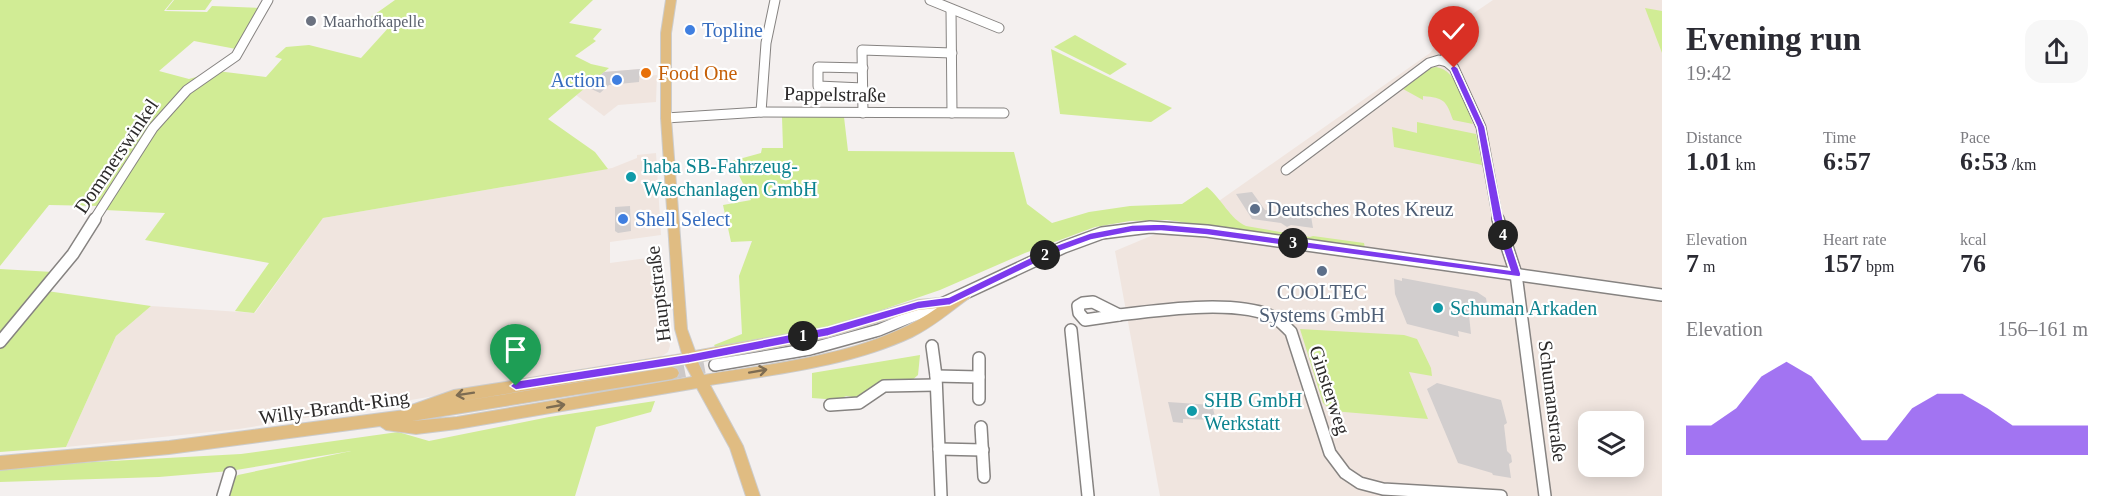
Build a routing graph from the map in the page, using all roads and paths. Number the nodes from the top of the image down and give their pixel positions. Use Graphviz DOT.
graph roads {
  1 [pos="268,0"];
  2 [pos="671,0"];
  3 [pos="775,0"];
  4 [pos="930,0"];
  5 [pos="951,10"];
  6 [pos="999,28"];
  7 [pos="1454,35"];
  8 [pos="952,53"];
  9 [pos="1447,62"];
  10 [pos="863,68"];
  11 [pos="863,88"];
  12 [pos="761,112"];
  13 [pos="863,113"];
  14 [pos="952,113"];
  15 [pos="1004,114"];
  16 [pos="666,118"];
  17 [pos="1286,170"];
  18 [pos="1516,274"];
  19 [pos="965,294"];
  20 [pos="1662,295"];
  21 [pos="950,301"];
  22 [pos="1120,316"];
  23 [pos="1071,330"];
  24 [pos="0,342"];
  25 [pos="932,346"];
  26 [pos="689,358"];
  27 [pos="979,358"];
  28 [pos="715,365"];
  29 [pos="672,373"];
  30 [pos="979,377"];
  31 [pos="700,380"];
  32 [pos="936,381"];
  33 [pos="979,399"];
  34 [pos="830,405"];
  35 [pos="388,420"];
  36 [pos="373,423"];
  37 [pos="981,427"];
  38 [pos="939,449"];
  39 [pos="983,450"];
  40 [pos="0,463"];
  41 [pos="230,473"];
  42 [pos="984,477"];
  43 [pos="223,496"];
  44 [pos="753,496"];
  45 [pos="941,496"];
  46 [pos="1088,496"];
  47 [pos="1501,496"];
  48 [pos="1545,496"];
  1 -- 24 [label="street, Dommerswinkel"];
  2 -- 16 [label="main road, Hauptstraße"];
  3 -- 12 [label="street"];
  4 -- 5 [label="street"];
  5 -- 6 [label="street"];
  5 -- 8 [label="street"];
  7 -- 9 [label="street"];
  8 -- 10 [label="street"];
  8 -- 14 [label="street"];
  9 -- 17 [label="street"];
  9 -- 18 [label="street, Schumanstraße"];
  10 -- 11 [label="street"];
  10 -- 11 [label="street"];
  11 -- 13 [label="street"];
  12 -- 13 [label="street, Pappelstraße"];
  12 -- 16 [label="street, Pappelstraße"];
  13 -- 14 [label="street, Pappelstraße"];
  14 -- 15 [label="street, Pappelstraße"];
  16 -- 26 [label="main road, Hauptstraße"];
  18 -- 19 [label="street"];
  18 -- 20 [label="street"];
  18 -- 48 [label="street, Schumanstraße"];
  19 -- 21 [label="street"];
  31 -- 19 [label="main road, one-way"];
  21 -- 26 [label="main road"];
  21 -- 28 [label="street"];
  22 -- 47 [label="street, Ginsterweg"];
  23 -- 46 [label="street"];
  25 -- 32 [label="street"];
  26 -- 31 [label="main road, Hauptstraße"];
  26 -- 35 [label="main road, one-way"];
  27 -- 30 [label="street"];
  29 -- 35 [label="main road, Willy-Brandt-Ring"];
  30 -- 32 [label="street"];
  30 -- 33 [label="street"];
  36 -- 31 [label="main road, one-way"];
  31 -- 44 [label="main road, Hauptstraße"];
  32 -- 34 [label="street"];
  32 -- 38 [label="street"];
  35 -- 36 [label="main road, Willy-Brandt-Ring"];
  36 -- 40 [label="main road, Willy-Brandt-Ring"];
  37 -- 39 [label="street"];
  38 -- 39 [label="street"];
  38 -- 45 [label="street"];
  39 -- 42 [label="street"];
  41 -- 43 [label="street"];
}
